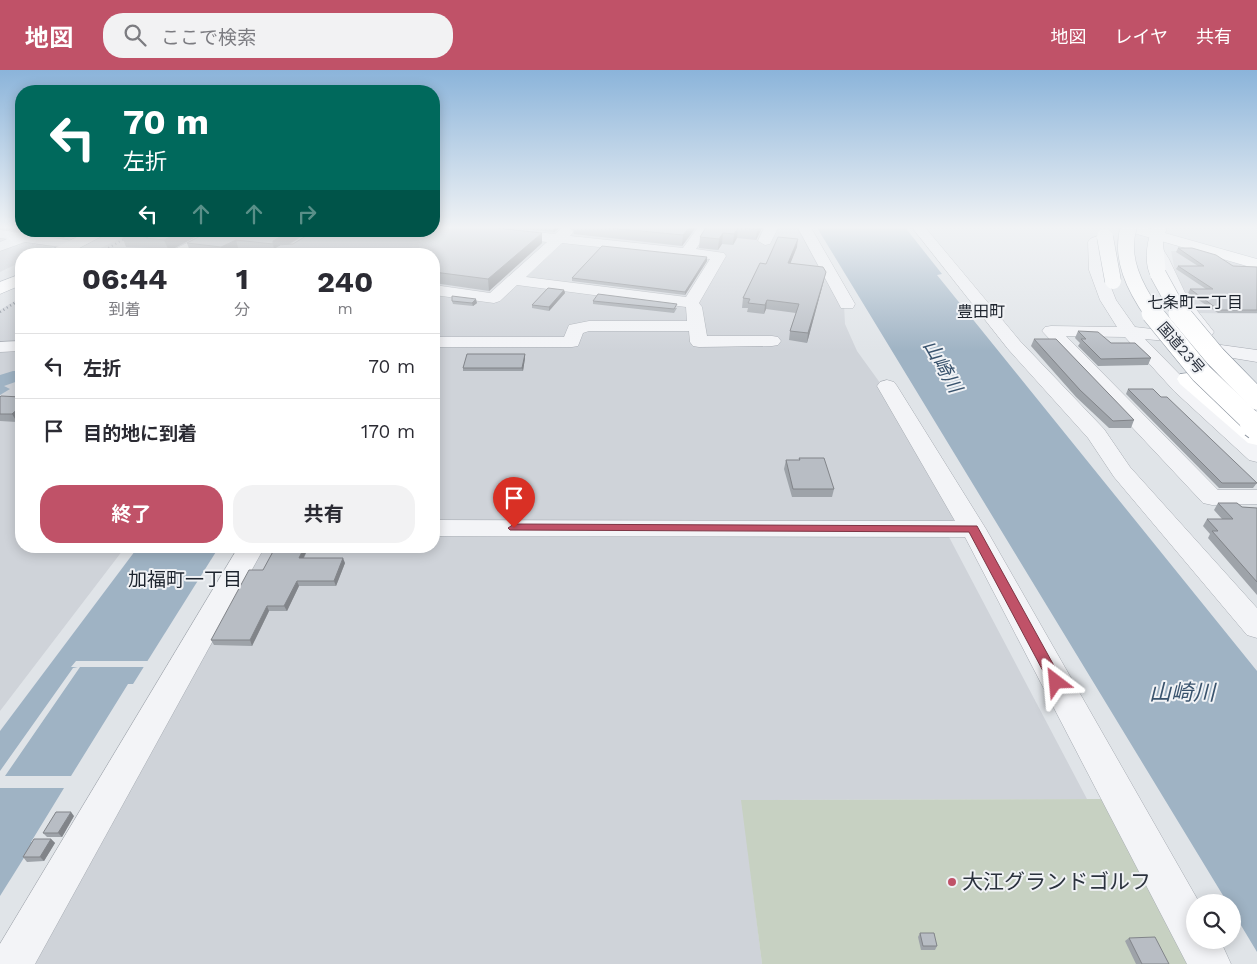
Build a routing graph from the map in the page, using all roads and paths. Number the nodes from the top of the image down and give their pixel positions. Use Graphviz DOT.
graph roads {
  1 [pos="527,268"];
  2 [pos="711,268"];
  3 [pos="827,268"];
  4 [pos="951,268"];
  5 [pos="1095,268"];
  6 [pos="1109,268"];
  7 [pos="1128,268"];
  8 [pos="1143,268"];
  9 [pos="1157,268"];
  10 [pos="1166,268"];
  11 [pos="15,273"];
  12 [pos="0,280"];
  13 [pos="514,280"];
  14 [pos="15,282"];
  15 [pos="0,289"];
  16 [pos="440,291"];
  17 [pos="691,303"];
  18 [pos="847,304"];
  19 [pos="697,326"];
  20 [pos="1128,332"];
  21 [pos="772,341"];
  22 [pos="440,342"];
  23 [pos="15,346"];
  24 [pos="1217,346"];
  25 [pos="0,347"];
  26 [pos="1257,356"];
  27 [pos="1257,385"];
  28 [pos="887,386"];
  29 [pos="1257,399"];
  30 [pos="1257,409"];
  31 [pos="1257,427"];
  32 [pos="1257,438"];
  33 [pos="1257,455"];
  34 [pos="1257,497"];
  35 [pos="440,528"];
  36 [pos="973,529"];
  37 [pos="248,553"];
  38 [pos="1257,627"];
  39 [pos="1186,920"];
  40 [pos="1202,949"];
  41 [pos="12,964"];
  42 [pos="1210,964"];
  1 -- 13 [label="street"];
  2 -- 17 [label="street"];
  3 -- 18 [label="street"];
  4 -- 38 [label="street"];
  5 -- 20 [label="street"];
  6 -- 32 [label="main road, bridge"];
  7 -- 31 [label="main road, 国道23号, bridge"];
  8 -- 30 [label="main road, 国道23号"];
  9 -- 29 [label="main road, bridge"];
  10 -- 24 [label="street"];
  11 -- 12 [label="main road"];
  13 -- 16 [label="street"];
  13 -- 17 [label="street"];
  14 -- 15 [label="main road"];
  17 -- 19 [label="street"];
  19 -- 21 [label="street"];
  19 -- 22 [label="street"];
  20 -- 24 [label="street"];
  20 -- 33 [label="street"];
  20 -- 34 [label="street"];
  23 -- 25 [label="street"];
  24 -- 26 [label="street"];
  24 -- 27 [label="street"];
  28 -- 36 [label="street"];
  35 -- 36 [label="street"];
  36 -- 39 [label="street"];
  37 -- 41 [label="street"];
  40 -- 42 [label="street"];
}
